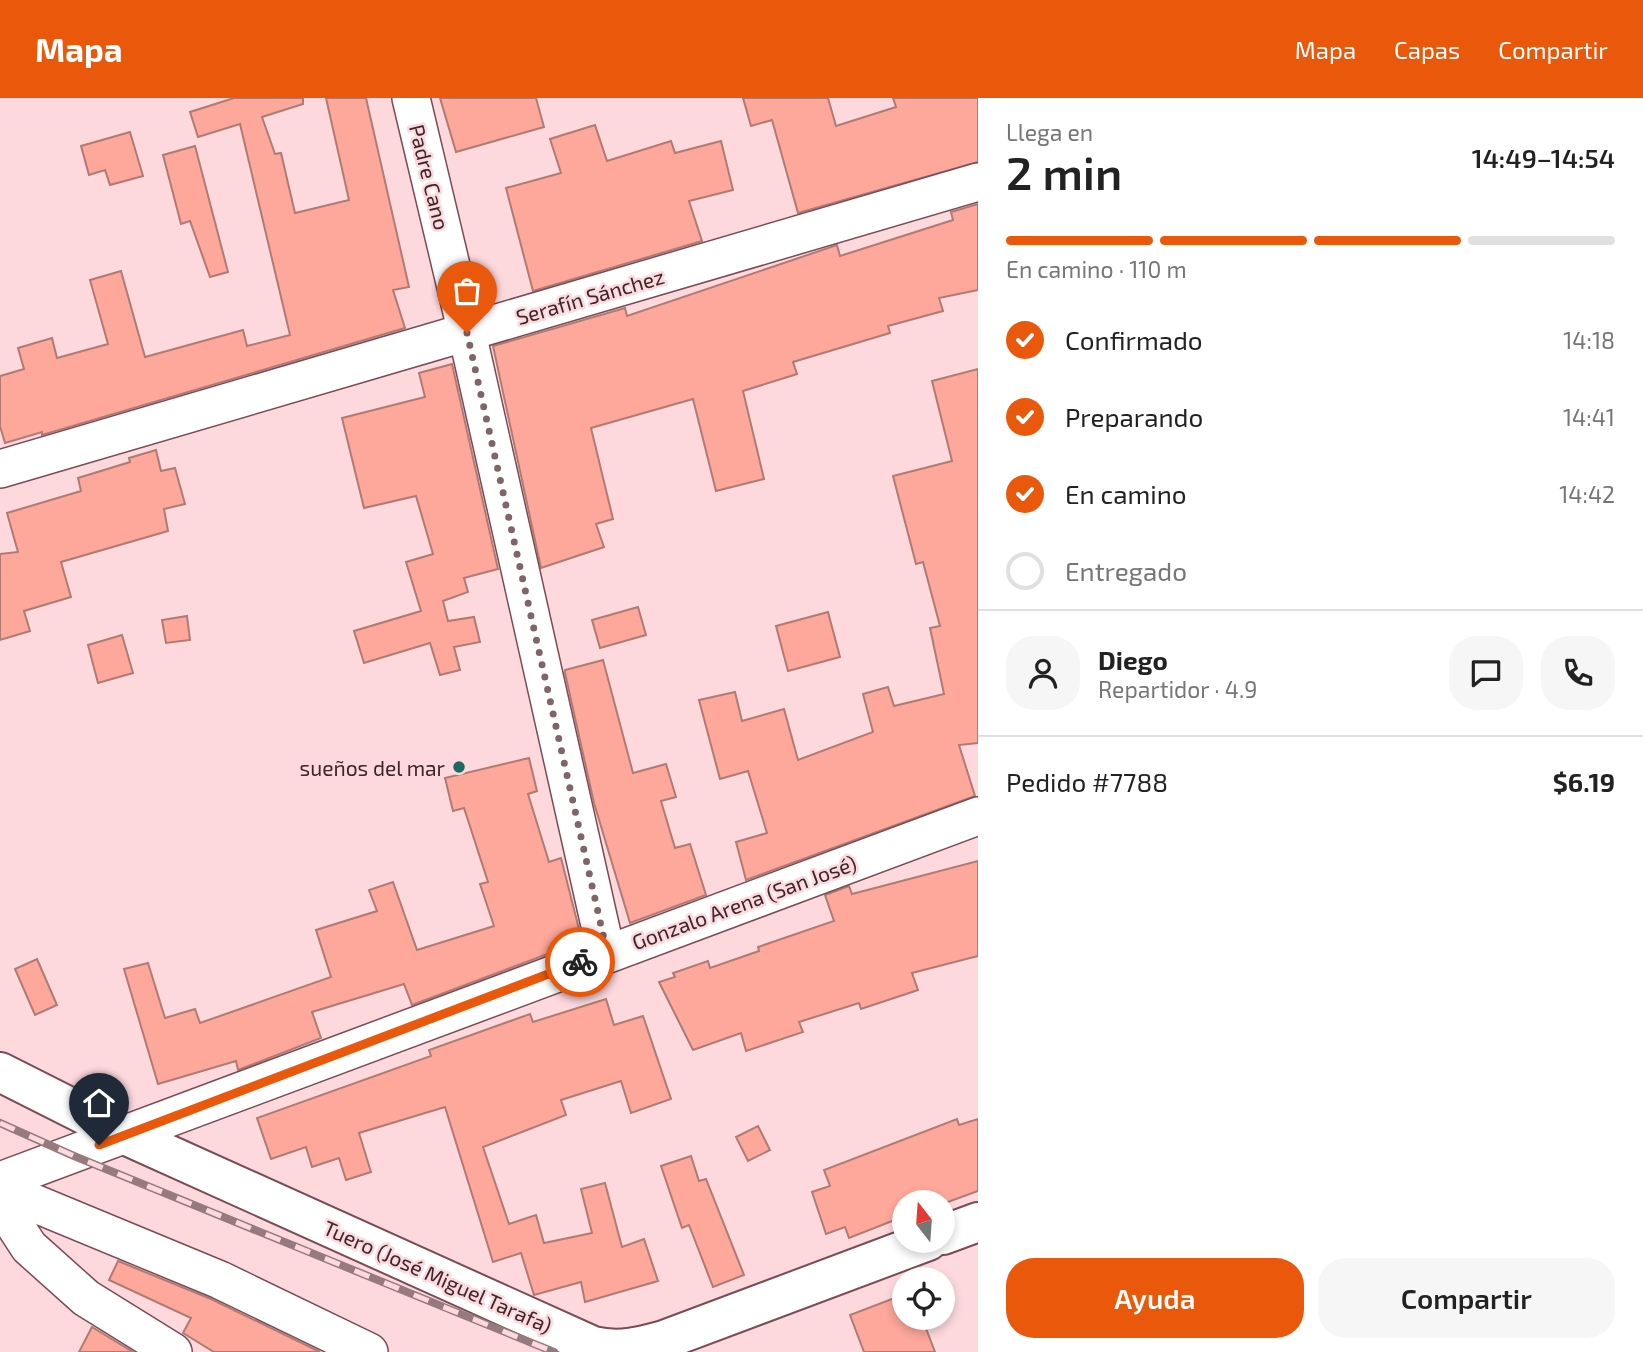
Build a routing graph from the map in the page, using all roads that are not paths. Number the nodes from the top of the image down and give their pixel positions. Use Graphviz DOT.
graph roads {
  1 [pos="411,98"];
  2 [pos="978,182"];
  3 [pos="467,333"];
  4 [pos="0,469"];
  5 [pos="978,816"];
  6 [pos="607,952"];
  7 [pos="0,1072"];
  8 [pos="125,1135"];
  9 [pos="0,1181"];
  10 [pos="0,1189"];
  11 [pos="0,1202"];
  12 [pos="978,1222"];
  13 [pos="956,1230"];
  14 [pos="896,1253"];
  15 [pos="173,1352"];
  16 [pos="369,1352"];
  1 -- 3 [label="street, Padre Cano"];
  2 -- 3 [label="street, Serafín Sánchez"];
  3 -- 4 [label="street, Serafín Sánchez"];
  3 -- 6 [label="street, Padre Cano"];
  5 -- 6 [label="street, Gonzalo Arena (San José)"];
  6 -- 8 [label="street, Gonzalo Arena (San José)"];
  7 -- 8 [label="main road, Tuero (José Miguel Tarafa)"];
  8 -- 9 [label="street, Gonzalo Arena (San José)"];
  8 -- 14 [label="main road, Tuero (José Miguel Tarafa)"];
  10 -- 16 [label="street"];
  11 -- 15 [label="street"];
  12 -- 13 [label="main road"];
}
